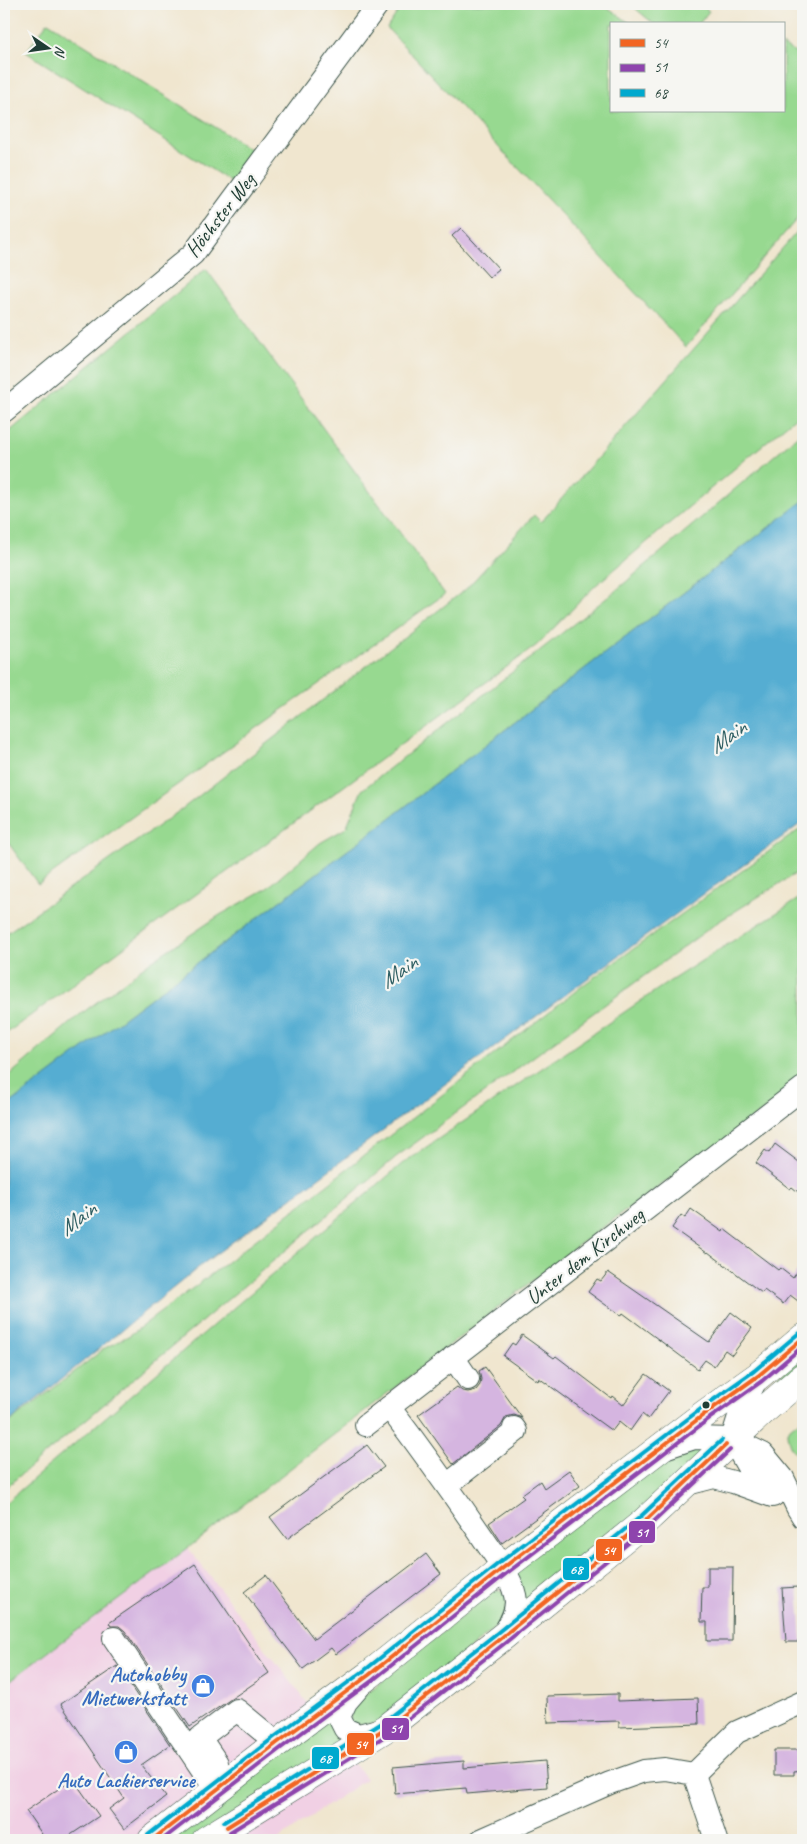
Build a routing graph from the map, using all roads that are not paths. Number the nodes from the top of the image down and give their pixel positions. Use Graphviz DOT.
graph roads {
  1 [pos="378,4"];
  2 [pos="4,411"];
  3 [pos="803,1088"];
  4 [pos="780,1106"];
  5 [pos="803,1109"];
  6 [pos="803,1338"];
  7 [pos="453,1357"];
  8 [pos="758,1376"];
  9 [pos="803,1377"];
  10 [pos="468,1379"];
  11 [pos="390,1407"];
  12 [pos="763,1410"];
  13 [pos="366,1425"];
  14 [pos="514,1428"];
  15 [pos="732,1439"];
  16 [pos="661,1448"];
  17 [pos="762,1454"];
  18 [pos="447,1485"];
  19 [pos="682,1485"];
  20 [pos="773,1496"];
  21 [pos="800,1513"];
  22 [pos="508,1580"];
  23 [pos="114,1638"];
  24 [pos="501,1638"];
  25 [pos="369,1675"];
  26 [pos="803,1702"];
  27 [pos="386,1728"];
  28 [pos="276,1743"];
  29 [pos="694,1774"];
  30 [pos="223,1785"];
  31 [pos="152,1840"];
  32 [pos="206,1840"];
  33 [pos="481,1840"];
  34 [pos="716,1840"];
  1 -- 2 [label="street, Höchster Weg"];
  3 -- 4 [label="street, Unter dem Kirchweg"];
  4 -- 5 [label="street"];
  4 -- 7 [label="street, Unter dem Kirchweg"];
  6 -- 8 [label="main road"];
  7 -- 10 [label="street"];
  7 -- 11 [label="street, Unter dem Kirchweg"];
  8 -- 15 [label="street"];
  8 -- 16 [label="main road"];
  9 -- 12 [label="main road"];
  11 -- 13 [label="street, Unter dem Kirchweg"];
  11 -- 18 [label="street"];
  12 -- 15 [label="main road"];
  12 -- 17 [label="street"];
  14 -- 18 [label="street"];
  15 -- 16 [label="street"];
  15 -- 17 [label="street"];
  15 -- 19 [label="main road"];
  15 -- 20 [label="street"];
  16 -- 22 [label="main road"];
  17 -- 21 [label="street"];
  18 -- 22 [label="street"];
  19 -- 20 [label="street"];
  19 -- 24 [label="main road"];
  20 -- 21 [label="street"];
  22 -- 24 [label="street"];
  22 -- 25 [label="main road"];
  23 -- 30 [label="street"];
  24 -- 27 [label="main road"];
  25 -- 27 [label="street"];
  25 -- 28 [label="main road"];
  26 -- 29 [label="street"];
  27 -- 32 [label="main road"];
  28 -- 30 [label="main road"];
  28 -- 30 [label="street"];
  29 -- 33 [label="street"];
  29 -- 34 [label="street"];
  30 -- 31 [label="main road"];
}
